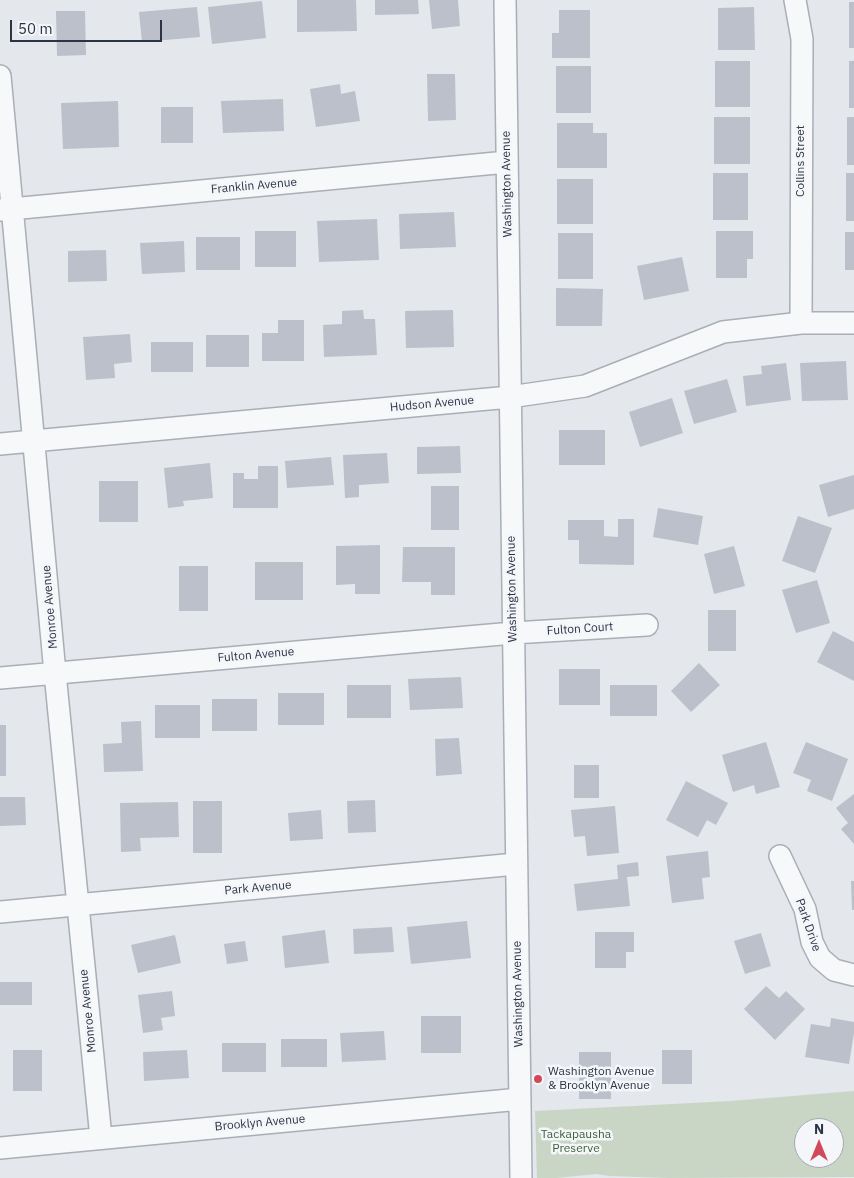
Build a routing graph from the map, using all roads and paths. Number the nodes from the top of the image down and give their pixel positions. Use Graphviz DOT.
graph roads {
  1 [pos="505,0"];
  2 [pos="795,0"];
  3 [pos="0,76"];
  4 [pos="507,162"];
  5 [pos="6,209"];
  6 [pos="801,322"];
  7 [pos="854,323"];
  8 [pos="510,397"];
  9 [pos="35,441"];
  10 [pos="0,444"];
  11 [pos="647,625"];
  12 [pos="513,633"];
  13 [pos="55,673"];
  14 [pos="0,678"];
  15 [pos="780,856"];
  16 [pos="516,864"];
  17 [pos="78,905"];
  18 [pos="0,912"];
  19 [pos="854,975"];
  20 [pos="520,1099"];
  21 [pos="101,1138"];
  22 [pos="0,1148"];
  23 [pos="521,1178"];
  1 -- 4 [label="street, Washington Avenue"];
  2 -- 6 [label="street, Collins Street"];
  3 -- 5 [label="street, Monroe Avenue"];
  4 -- 5 [label="street, Franklin Avenue"];
  4 -- 8 [label="street, Washington Avenue"];
  5 -- 9 [label="street, Monroe Avenue"];
  6 -- 7 [label="street, Hudson Avenue"];
  6 -- 8 [label="street, Hudson Avenue"];
  8 -- 9 [label="street, Hudson Avenue"];
  8 -- 12 [label="street, Washington Avenue"];
  9 -- 10 [label="street, Hudson Avenue"];
  9 -- 13 [label="street, Monroe Avenue"];
  11 -- 12 [label="street, Fulton Court"];
  12 -- 13 [label="street, Fulton Avenue"];
  12 -- 16 [label="street, Washington Avenue"];
  13 -- 14 [label="street, Fulton Avenue"];
  13 -- 17 [label="street, Monroe Avenue"];
  15 -- 19 [label="street, Park Drive"];
  16 -- 17 [label="street, Park Avenue"];
  16 -- 20 [label="street, Washington Avenue"];
  17 -- 18 [label="street, Park Avenue"];
  17 -- 21 [label="street, Monroe Avenue"];
  20 -- 21 [label="street, Brooklyn Avenue"];
  20 -- 23 [label="street, Washington Avenue"];
  21 -- 22 [label="street, Brooklyn Avenue"];
}
